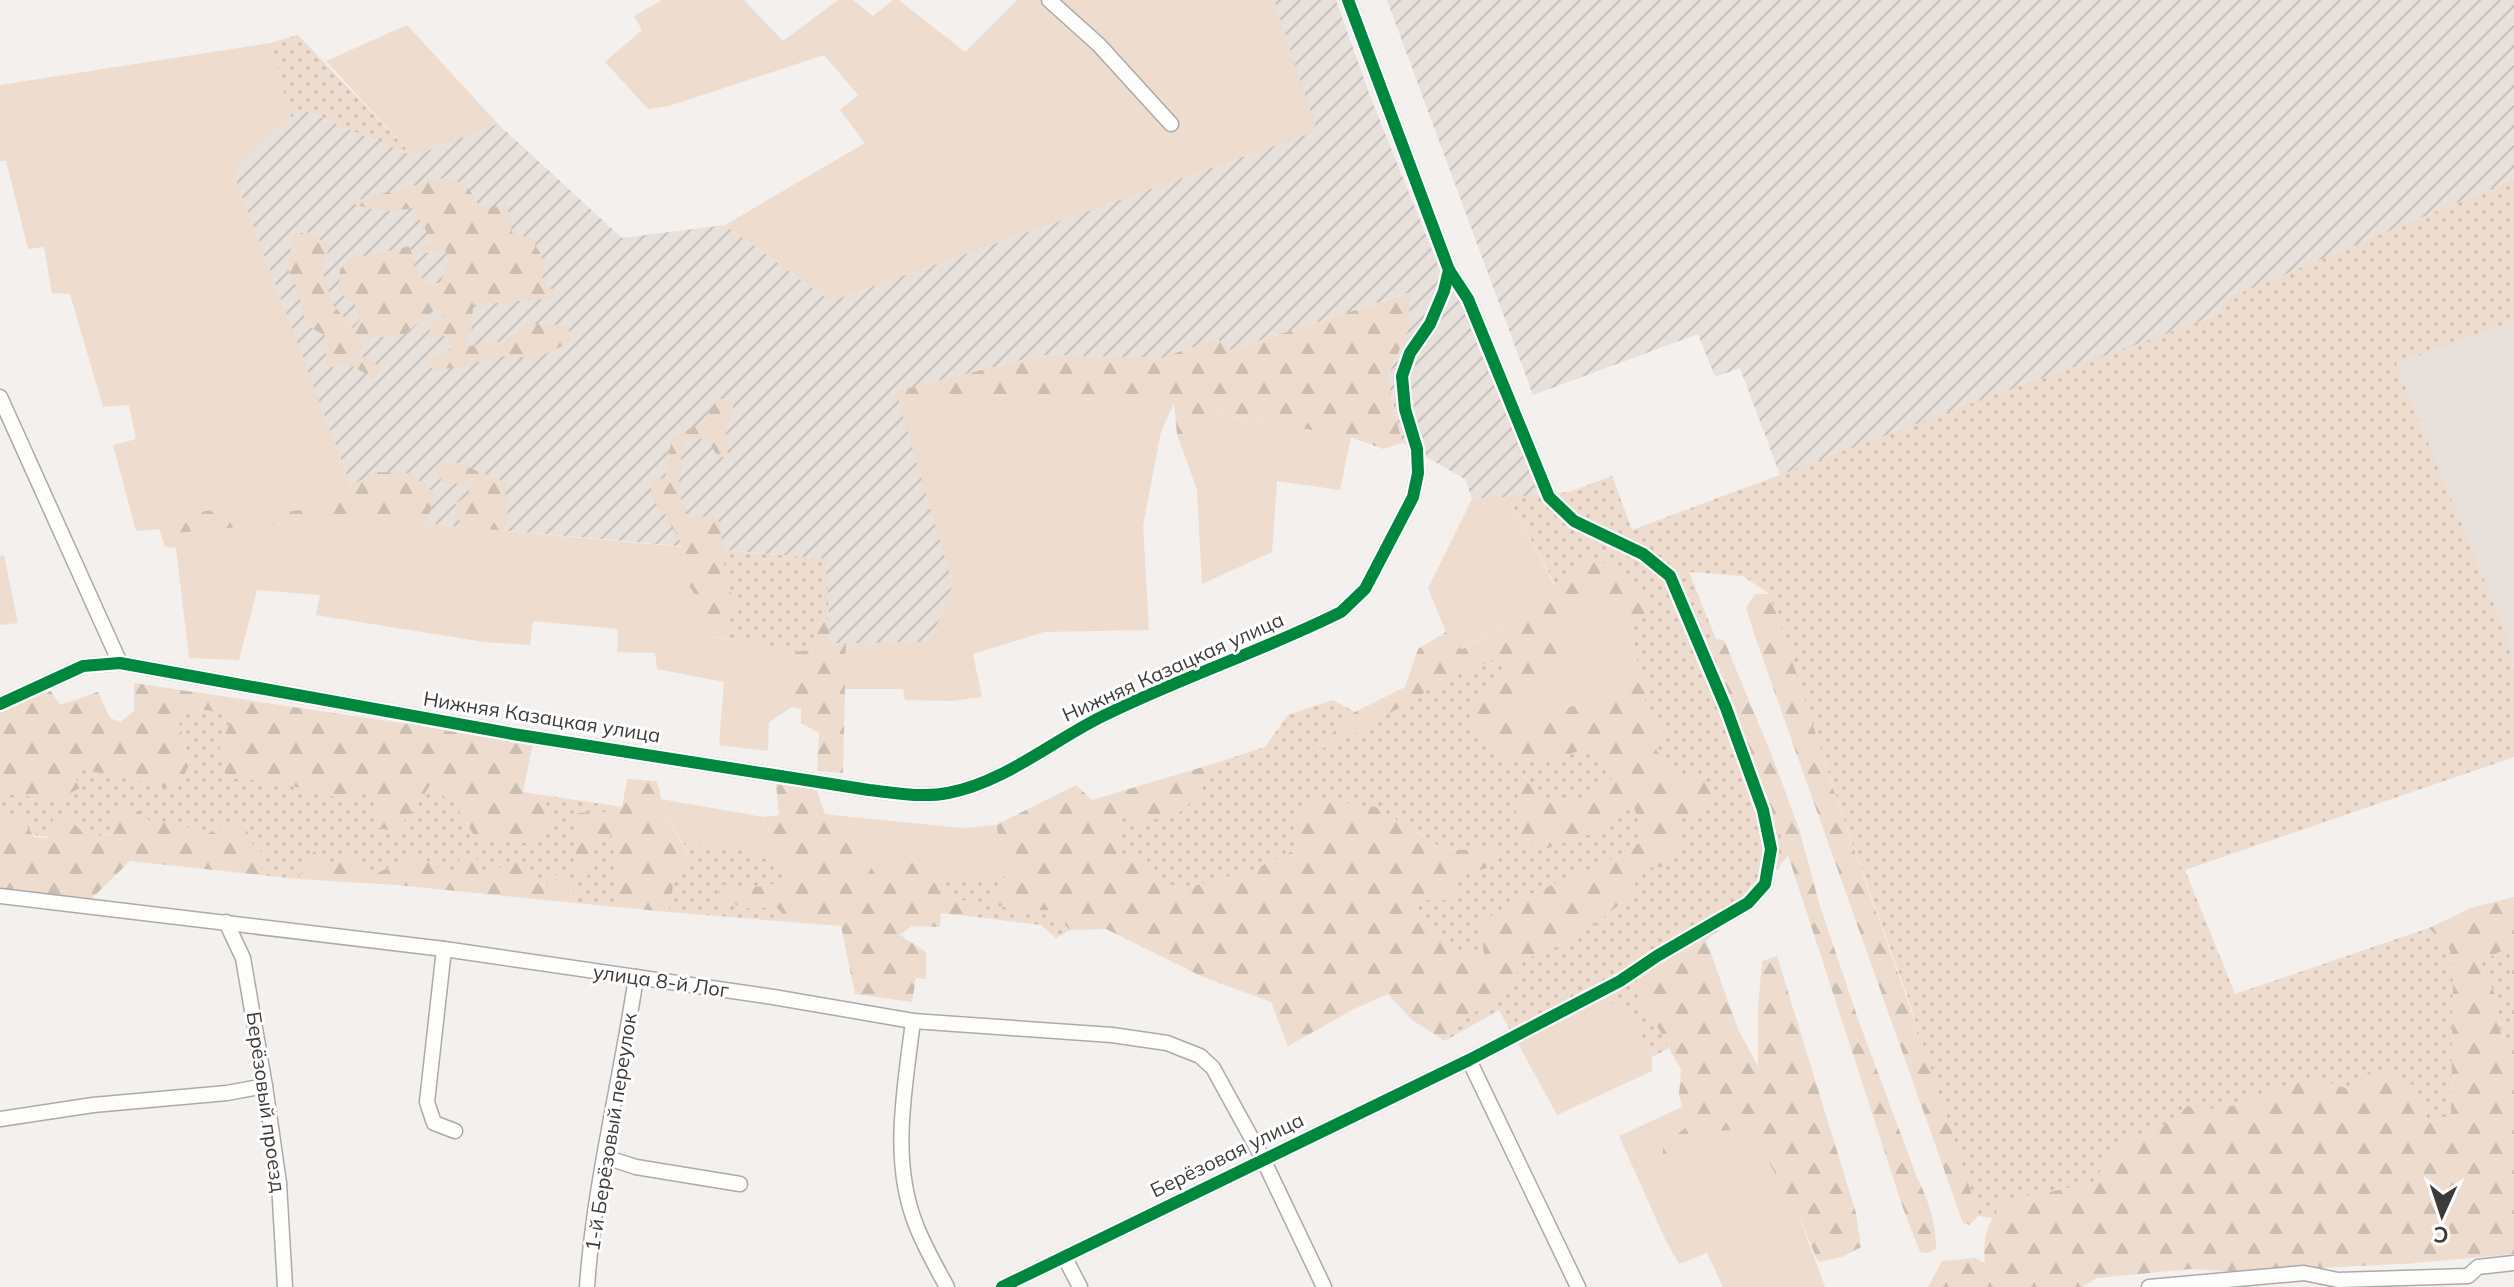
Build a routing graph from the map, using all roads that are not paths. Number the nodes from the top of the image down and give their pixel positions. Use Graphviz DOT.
graph roads {
  1 [pos="1049,0"];
  2 [pos="1348,0"];
  3 [pos="1171,124"];
  4 [pos="1449,270"];
  5 [pos="0,397"];
  6 [pos="120,663"];
  7 [pos="0,704"];
  8 [pos="0,896"];
  9 [pos="226,922"];
  10 [pos="444,949"];
  11 [pos="636,977"];
  12 [pos="913,1021"];
  13 [pos="1469,1060"];
  14 [pos="265,1086"];
  15 [pos="0,1119"];
  16 [pos="455,1131"];
  17 [pos="605,1157"];
  18 [pos="1263,1159"];
  19 [pos="740,1184"];
  20 [pos="1065,1258"];
  21 [pos="2514,1263"];
  22 [pos="285,1287"];
  23 [pos="587,1287"];
  24 [pos="947,1287"];
  25 [pos="1002,1287"];
  26 [pos="1080,1287"];
  27 [pos="1324,1287"];
  28 [pos="1578,1287"];
  29 [pos="2149,1287"];
  1 -- 3 [label="street"];
  2 -- 4 [label="street"];
  4 -- 6 [label="street, Нижняя Казацкая улица"];
  4 -- 13 [label="street, Берёзовая улица"];
  5 -- 6 [label="street"];
  6 -- 7 [label="street, Нижняя Казацкая улица"];
  8 -- 9 [label="street, улица 8-й Лог"];
  9 -- 10 [label="street, улица 8-й Лог"];
  9 -- 14 [label="street, Берёзовый проезд"];
  10 -- 11 [label="street, улица 8-й Лог"];
  10 -- 16 [label="street"];
  11 -- 12 [label="street, улица 8-й Лог"];
  11 -- 17 [label="street, 1-й Берёзовый переулок"];
  12 -- 18 [label="street, улица 8-й Лог"];
  12 -- 24 [label="street"];
  13 -- 18 [label="street, Берёзовая улица"];
  13 -- 28 [label="street"];
  14 -- 15 [label="street"];
  14 -- 22 [label="street, Берёзовый проезд"];
  17 -- 19 [label="street"];
  17 -- 23 [label="street, 1-й Берёзовый переулок"];
  18 -- 20 [label="street, Берёзовая улица"];
  18 -- 27 [label="street, улица 8-й Лог"];
  20 -- 25 [label="street, Берёзовая улица"];
  20 -- 26 [label="street"];
  21 -- 29 [label="street"];
}
